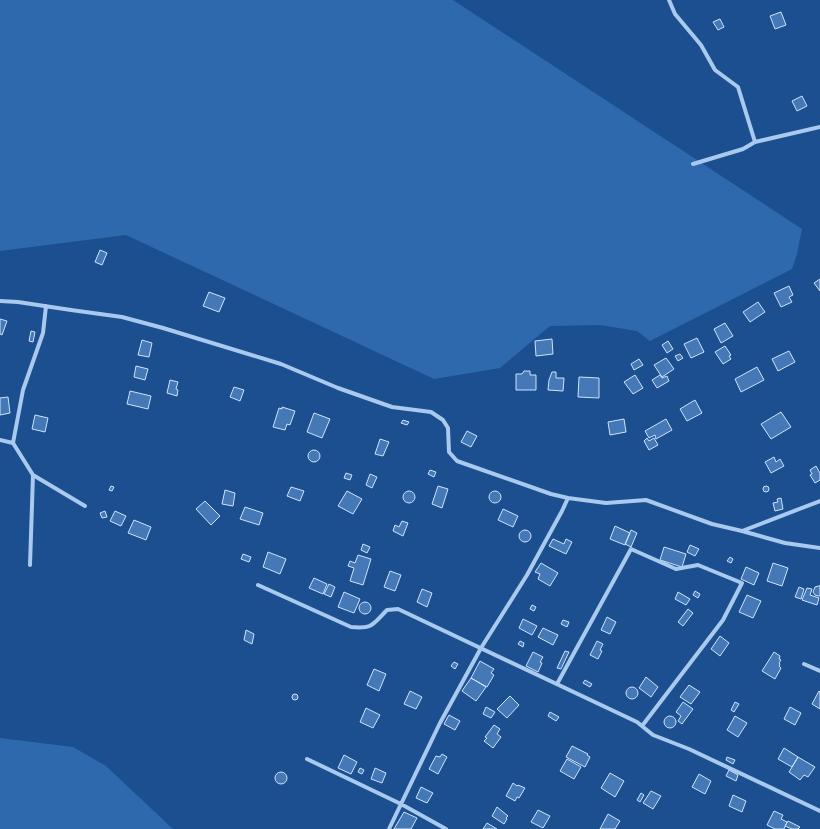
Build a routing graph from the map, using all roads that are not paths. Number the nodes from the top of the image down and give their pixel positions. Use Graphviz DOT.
graph roads {
  1 [pos="669,0"];
  2 [pos="820,127"];
  3 [pos="755,142"];
  4 [pos="693,164"];
  5 [pos="0,301"];
  6 [pos="46,306"];
  7 [pos="0,440"];
  8 [pos="13,443"];
  9 [pos="33,475"];
  10 [pos="568,498"];
  11 [pos="820,501"];
  12 [pos="85,506"];
  13 [pos="742,531"];
  14 [pos="820,548"];
  15 [pos="30,565"];
  16 [pos="258,585"];
  17 [pos="481,648"];
  18 [pos="804,664"];
  19 [pos="820,671"];
  20 [pos="558,684"];
  21 [pos="642,726"];
  22 [pos="307,759"];
  23 [pos="401,804"];
  24 [pos="820,811"];
  25 [pos="389,829"];
  26 [pos="446,829"];
  1 -- 3 [label="street"];
  2 -- 3 [label="street"];
  3 -- 4 [label="street"];
  5 -- 6 [label="street"];
  6 -- 8 [label="street"];
  6 -- 10 [label="street"];
  7 -- 8 [label="street"];
  8 -- 9 [label="street"];
  9 -- 12 [label="street"];
  9 -- 15 [label="street"];
  10 -- 13 [label="street"];
  10 -- 17 [label="street"];
  11 -- 13 [label="street"];
  13 -- 14 [label="street"];
  16 -- 17 [label="street"];
  17 -- 20 [label="street"];
  17 -- 23 [label="street"];
  18 -- 19 [label="street"];
  20 -- 21 [label="street"];
  20 -- 21 [label="street"];
  21 -- 24 [label="street"];
  22 -- 23 [label="street"];
  23 -- 25 [label="street"];
  23 -- 26 [label="street"];
}
